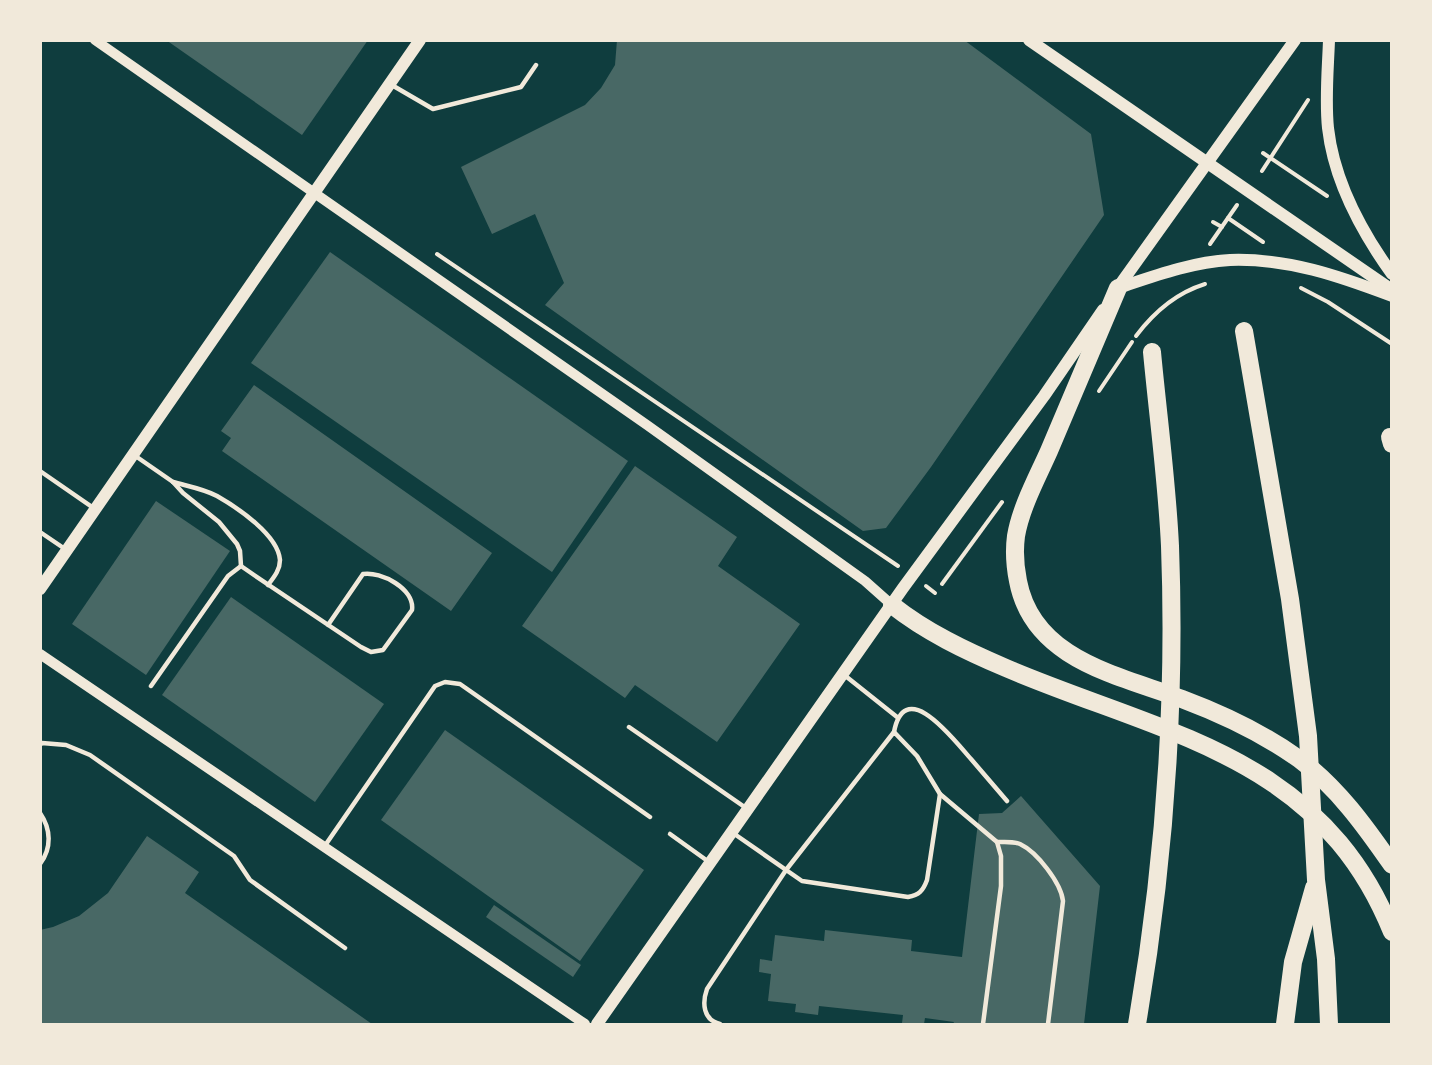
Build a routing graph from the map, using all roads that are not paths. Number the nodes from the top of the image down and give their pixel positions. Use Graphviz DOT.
graph roads {
  1 [pos="95,40"];
  2 [pos="420,40"];
  3 [pos="1029,40"];
  4 [pos="1295,40"];
  5 [pos="1329,40"];
  6 [pos="536,65"];
  7 [pos="390,84"];
  8 [pos="1208,163"];
  9 [pos="314,194"];
  10 [pos="1392,274"];
  11 [pos="1118,288"];
  12 [pos="1392,290"];
  13 [pos="1392,296"];
  14 [pos="1244,331"];
  15 [pos="1152,352"];
  16 [pos="134,455"];
  17 [pos="40,471"];
  18 [pos="173,482"];
  19 [pos="96,509"];
  20 [pos="40,532"];
  21 [pos="67,550"];
  22 [pos="241,566"];
  23 [pos="268,585"];
  24 [pos="40,589"];
  25 [pos="891,604"];
  26 [pos="328,625"];
  27 [pos="40,654"];
  28 [pos="843,674"];
  29 [pos="151,687"];
  30 [pos="897,717"];
  31 [pos="629,727"];
  32 [pos="894,732"];
  33 [pos="40,745"];
  34 [pos="940,794"];
  35 [pos="1007,801"];
  36 [pos="748,810"];
  37 [pos="40,813"];
  38 [pos="650,817"];
  39 [pos="733,833"];
  40 [pos="670,834"];
  41 [pos="997,842"];
  42 [pos="324,848"];
  43 [pos="711,863"];
  44 [pos="40,864"];
  45 [pos="1392,865"];
  46 [pos="786,870"];
  47 [pos="1316,880"];
  48 [pos="1392,932"];
  49 [pos="345,948"];
  50 [pos="585,1024"];
  51 [pos="597,1024"];
  52 [pos="720,1024"];
  53 [pos="983,1024"];
  54 [pos="1048,1024"];
  55 [pos="1137,1024"];
  56 [pos="1285,1024"];
  57 [pos="1329,1024"];
  1 -- 9 [label="street"];
  2 -- 7 [label="main road"];
  3 -- 8 [label="main road"];
  4 -- 8 [label="main road"];
  5 -- 10 [label="main road"];
  6 -- 7 [label="lane"];
  7 -- 9 [label="main road"];
  8 -- 11 [label="main road"];
  8 -- 12 [label="main road"];
  9 -- 16 [label="main road"];
  9 -- 25 [label="street"];
  11 -- 13 [label="main road"];
  11 -- 25 [label="main road"];
  11 -- 45 [label="highway"];
  14 -- 47 [label="highway"];
  15 -- 55 [label="highway"];
  16 -- 18 [label="lane"];
  16 -- 19 [label="main road"];
  17 -- 19 [label="lane"];
  18 -- 22 [label="lane"];
  18 -- 23 [label="lane"];
  19 -- 21 [label="main road"];
  20 -- 21 [label="lane"];
  21 -- 24 [label="main road"];
  22 -- 23 [label="lane"];
  22 -- 29 [label="lane"];
  23 -- 26 [label="lane"];
  25 -- 28 [label="main road"];
  25 -- 48 [label="highway"];
  26 -- 26 [label="lane"];
  27 -- 42 [label="street"];
  28 -- 30 [label="lane"];
  28 -- 36 [label="main road"];
  30 -- 32 [label="lane"];
  30 -- 35 [label="lane"];
  31 -- 36 [label="lane"];
  32 -- 34 [label="lane"];
  32 -- 46 [label="lane"];
  33 -- 49 [label="lane"];
  34 -- 41 [label="lane"];
  34 -- 46 [label="lane"];
  36 -- 39 [label="main road"];
  37 -- 44 [label="lane"];
  38 -- 42 [label="lane"];
  39 -- 43 [label="main road"];
  39 -- 46 [label="lane"];
  40 -- 43 [label="lane"];
  41 -- 53 [label="lane"];
  41 -- 54 [label="lane"];
  42 -- 50 [label="street"];
  43 -- 51 [label="main road"];
  46 -- 52 [label="lane"];
  47 -- 56 [label="highway"];
  47 -- 57 [label="highway"];
}
